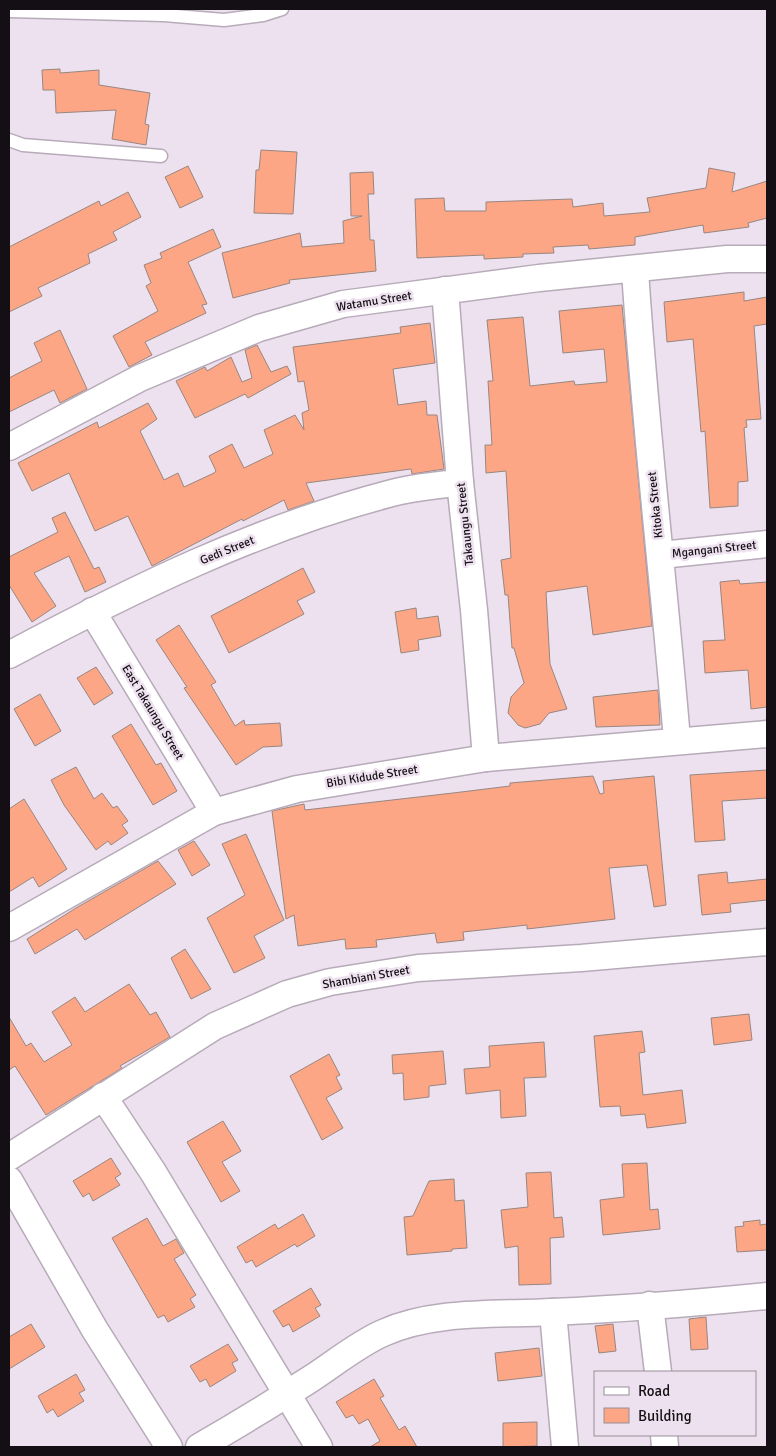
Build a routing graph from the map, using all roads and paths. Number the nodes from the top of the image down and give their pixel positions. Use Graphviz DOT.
graph roads {
  1 [pos="282,9"];
  2 [pos="9,11"];
  3 [pos="9,140"];
  4 [pos="161,156"];
  5 [pos="767,259"];
  6 [pos="635,270"];
  7 [pos="445,290"];
  8 [pos="9,447"];
  9 [pos="460,482"];
  10 [pos="767,544"];
  11 [pos="661,555"];
  12 [pos="92,611"];
  13 [pos="9,655"];
  14 [pos="767,734"];
  15 [pos="677,740"];
  16 [pos="486,758"];
  17 [pos="214,812"];
  18 [pos="9,928"];
  19 [pos="767,942"];
  20 [pos="104,1096"];
  21 [pos="9,1156"];
  22 [pos="9,1180"];
  23 [pos="767,1296"];
  24 [pos="650,1305"];
  25 [pos="552,1312"];
  26 [pos="658,1371"];
  27 [pos="287,1394"];
  28 [pos="169,1447"];
  29 [pos="199,1447"];
  30 [pos="319,1447"];
  31 [pos="565,1447"];
  1 -- 2 [label="lane"];
  3 -- 4 [label="lane"];
  5 -- 6 [label="street, Watamu Street"];
  6 -- 7 [label="street, Watamu Street"];
  6 -- 11 [label="street, Kitoka Street"];
  7 -- 8 [label="street, Watamu Street"];
  7 -- 9 [label="street, Takaungu Street"];
  9 -- 12 [label="street, Gedi Street"];
  9 -- 16 [label="street, Takaungu Street"];
  10 -- 11 [label="street, Mgangani Street"];
  11 -- 15 [label="street, Kitoka Street"];
  12 -- 13 [label="street, Gedi Street"];
  12 -- 17 [label="street, East Takaungu Street"];
  14 -- 15 [label="street, Bibi Kidude Street"];
  15 -- 16 [label="street, Bibi Kidude Street"];
  16 -- 17 [label="street, Bibi Kidude Street"];
  17 -- 18 [label="street, Bibi Kidude Street"];
  19 -- 20 [label="street, Shambiani Street"];
  20 -- 21 [label="street, Shambiani Street"];
  20 -- 27 [label="street"];
  22 -- 28 [label="street"];
  23 -- 24 [label="street"];
  24 -- 25 [label="street"];
  24 -- 26 [label="street"];
  25 -- 27 [label="street"];
  25 -- 31 [label="street"];
  27 -- 29 [label="street"];
  27 -- 30 [label="street"];
}
